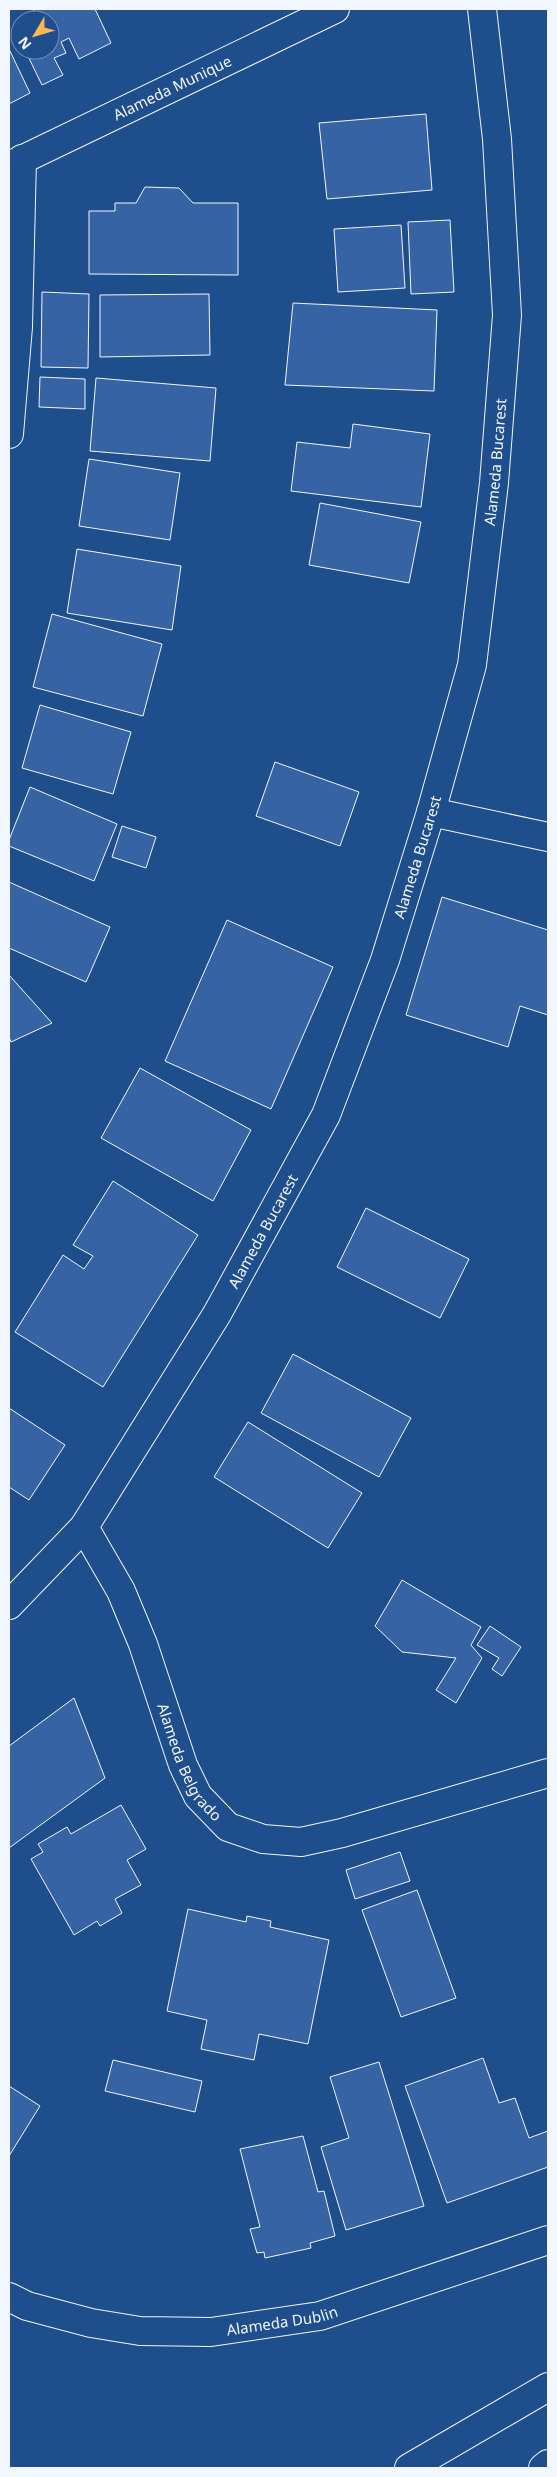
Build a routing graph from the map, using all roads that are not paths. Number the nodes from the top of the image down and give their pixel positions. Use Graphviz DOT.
graph roads {
  1 [pos="335,9"];
  2 [pos="482,9"];
  3 [pos="16,162"];
  4 [pos="9,434"];
  5 [pos="432,812"];
  6 [pos="548,836"];
  7 [pos="84,1526"];
  8 [pos="9,1605"];
  9 [pos="548,1773"];
  10 [pos="548,2240"];
  11 [pos="9,2297"];
  12 [pos="548,2387"];
  13 [pos="548,2464"];
  14 [pos="409,2468"];
  15 [pos="543,2468"];
  1 -- 3 [label="street, Alameda Munique"];
  2 -- 5 [label="street, Alameda Bucarest"];
  3 -- 4 [label="street"];
  5 -- 6 [label="street"];
  5 -- 7 [label="street, Alameda Bucarest"];
  7 -- 8 [label="street, Alameda Bucarest"];
  7 -- 9 [label="street, Alameda Belgrado"];
  10 -- 11 [label="street, Alameda Dublin"];
  12 -- 14 [label="street"];
  13 -- 15 [label="street"];
}
